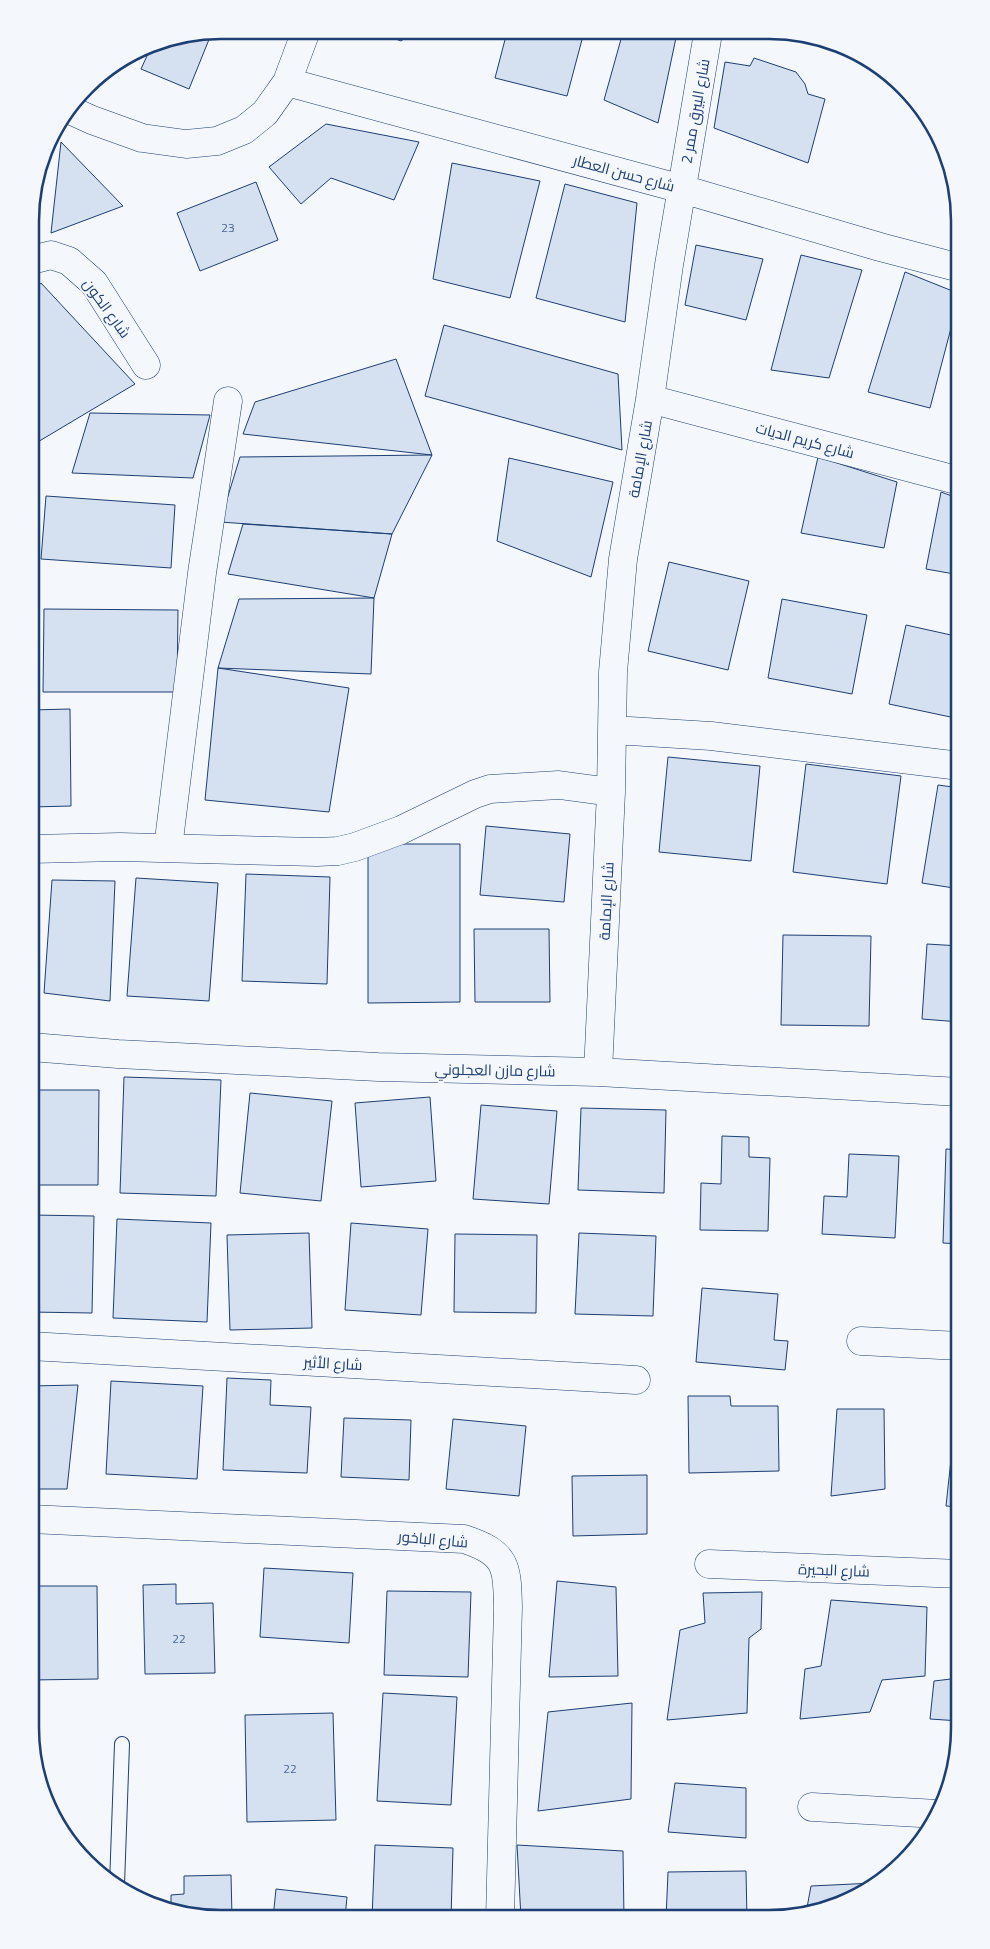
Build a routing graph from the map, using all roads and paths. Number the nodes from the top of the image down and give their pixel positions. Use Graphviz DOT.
graph roads {
  1 [pos="303,39"];
  2 [pos="707,39"];
  3 [pos="287,82"];
  4 [pos="75,112"];
  5 [pos="682,189"];
  6 [pos="39,258"];
  7 [pos="951,266"];
  8 [pos="146,365"];
  9 [pos="650,399"];
  10 [pos="228,401"];
  11 [pos="951,479"];
  12 [pos="613,730"];
  13 [pos="951,765"];
  14 [pos="611,792"];
  15 [pos="168,848"];
  16 [pos="39,849"];
  17 [pos="39,1048"];
  18 [pos="598,1072"];
  19 [pos="951,1092"];
  20 [pos="861,1341"];
  21 [pos="951,1346"];
  22 [pos="39,1347"];
  23 [pos="636,1380"];
  24 [pos="39,1519"];
  25 [pos="709,1564"];
  26 [pos="951,1574"];
  27 [pos="122,1744"];
  28 [pos="812,1807"];
  29 [pos="929,1814"];
  30 [pos="117,1877"];
  31 [pos="500,1910"];
  1 -- 3 [label="street"];
  2 -- 5 [label="street, شارع البيرق ممر 2"];
  3 -- 4 [label="street"];
  3 -- 5 [label="street, شارع حسن العطار"];
  5 -- 7 [label="street, شارع حسن العطار"];
  5 -- 9 [label="street, شارع الإمامة"];
  6 -- 8 [label="street, شارع الكون"];
  9 -- 11 [label="street, شارع كريم الديات"];
  9 -- 12 [label="street, شارع الإمامة"];
  10 -- 15 [label="street"];
  12 -- 13 [label="street"];
  12 -- 14 [label="street, شارع الإمامة"];
  14 -- 15 [label="street"];
  14 -- 18 [label="street, شارع الإمامة"];
  15 -- 16 [label="street"];
  17 -- 18 [label="street, شارع مازن العجلوني"];
  18 -- 19 [label="street, شارع مازن العجلوني"];
  20 -- 21 [label="street"];
  22 -- 23 [label="street, شارع الأثير"];
  24 -- 31 [label="street, شارع الباخور"];
  25 -- 26 [label="street, شارع البحيرة"];
  27 -- 30 [label="lane"];
  28 -- 29 [label="street"];
}
